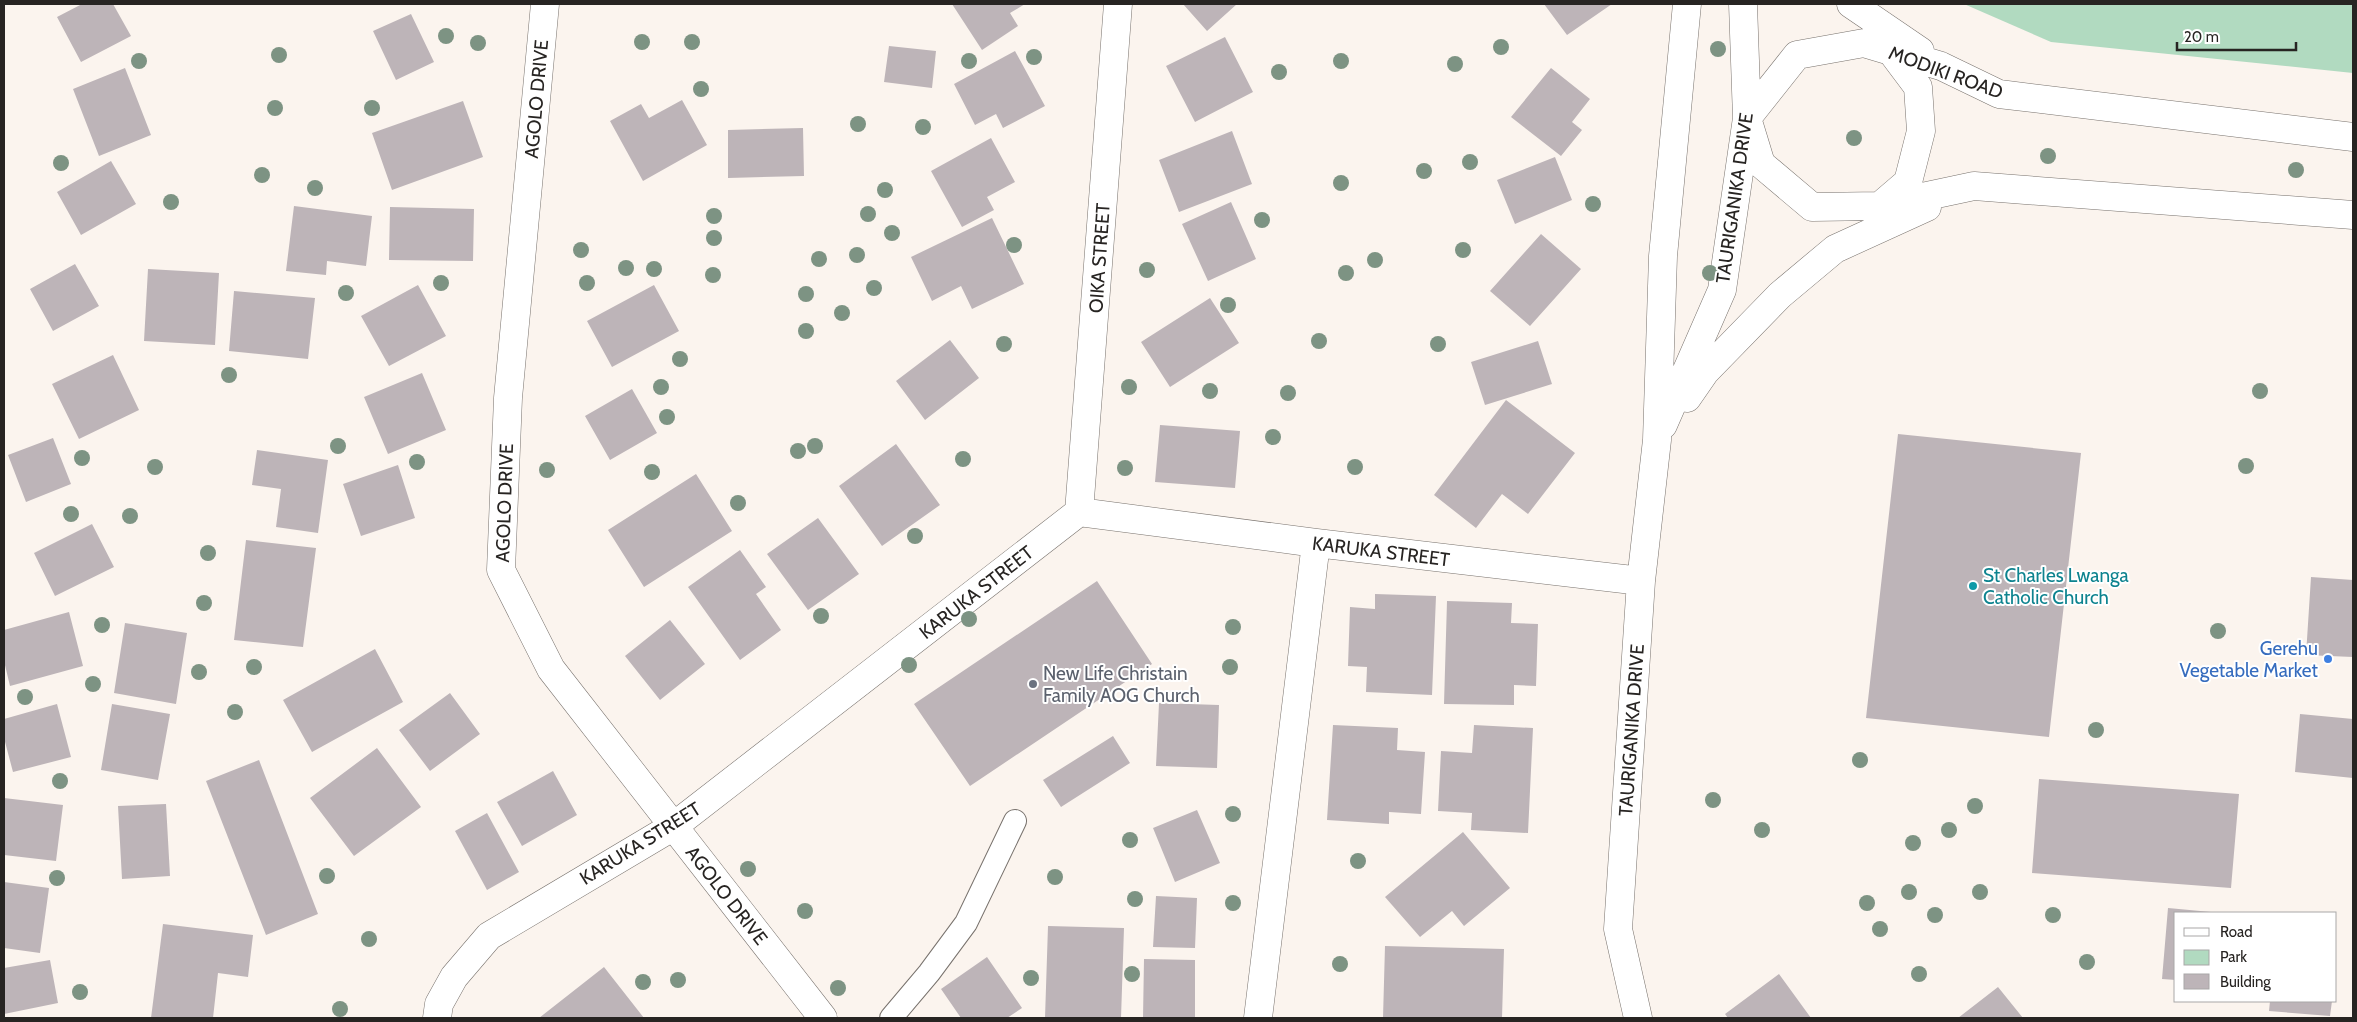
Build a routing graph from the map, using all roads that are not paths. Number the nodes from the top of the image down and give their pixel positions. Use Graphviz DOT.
graph roads {
  1 [pos="545,4"];
  2 [pos="1118,4"];
  3 [pos="1687,4"];
  4 [pos="1743,4"];
  5 [pos="1851,4"];
  6 [pos="1890,51"];
  7 [pos="1941,66"];
  8 [pos="1748,118"];
  9 [pos="2353,137"];
  10 [pos="1974,186"];
  11 [pos="1880,206"];
  12 [pos="2353,214"];
  13 [pos="1657,440"];
  14 [pos="1079,512"];
  15 [pos="1316,543"];
  16 [pos="1641,581"];
  17 [pos="1015,820"];
  18 [pos="674,826"];
  19 [pos="437,1018"];
  20 [pos="823,1018"];
  21 [pos="891,1018"];
  22 [pos="1258,1018"];
  23 [pos="1638,1018"];
  1 -- 18 [label="street, AGOLO DRIVE"];
  2 -- 14 [label="street, OIKA STREET"];
  3 -- 13 [label="street, TAURIGANIKA DRIVE"];
  4 -- 8 [label="street, TAURIGANIKA DRIVE"];
  5 -- 7 [label="street"];
  6 -- 7 [label="street, MODIKI ROAD"];
  6 -- 8 [label="street, MODIKI ROAD"];
  6 -- 11 [label="street"];
  7 -- 9 [label="street, MODIKI ROAD"];
  8 -- 11 [label="street"];
  8 -- 13 [label="street, TAURIGANIKA DRIVE"];
  10 -- 11 [label="street"];
  10 -- 12 [label="street"];
  10 -- 13 [label="street"];
  13 -- 16 [label="street, TAURIGANIKA DRIVE"];
  14 -- 15 [label="street, KARUKA STREET"];
  14 -- 18 [label="street, KARUKA STREET"];
  15 -- 16 [label="street, KARUKA STREET"];
  15 -- 22 [label="street"];
  16 -- 23 [label="street, TAURIGANIKA DRIVE"];
  17 -- 21 [label="lane"];
  18 -- 19 [label="street, KARUKA STREET"];
  18 -- 20 [label="street, AGOLO DRIVE"];
}
